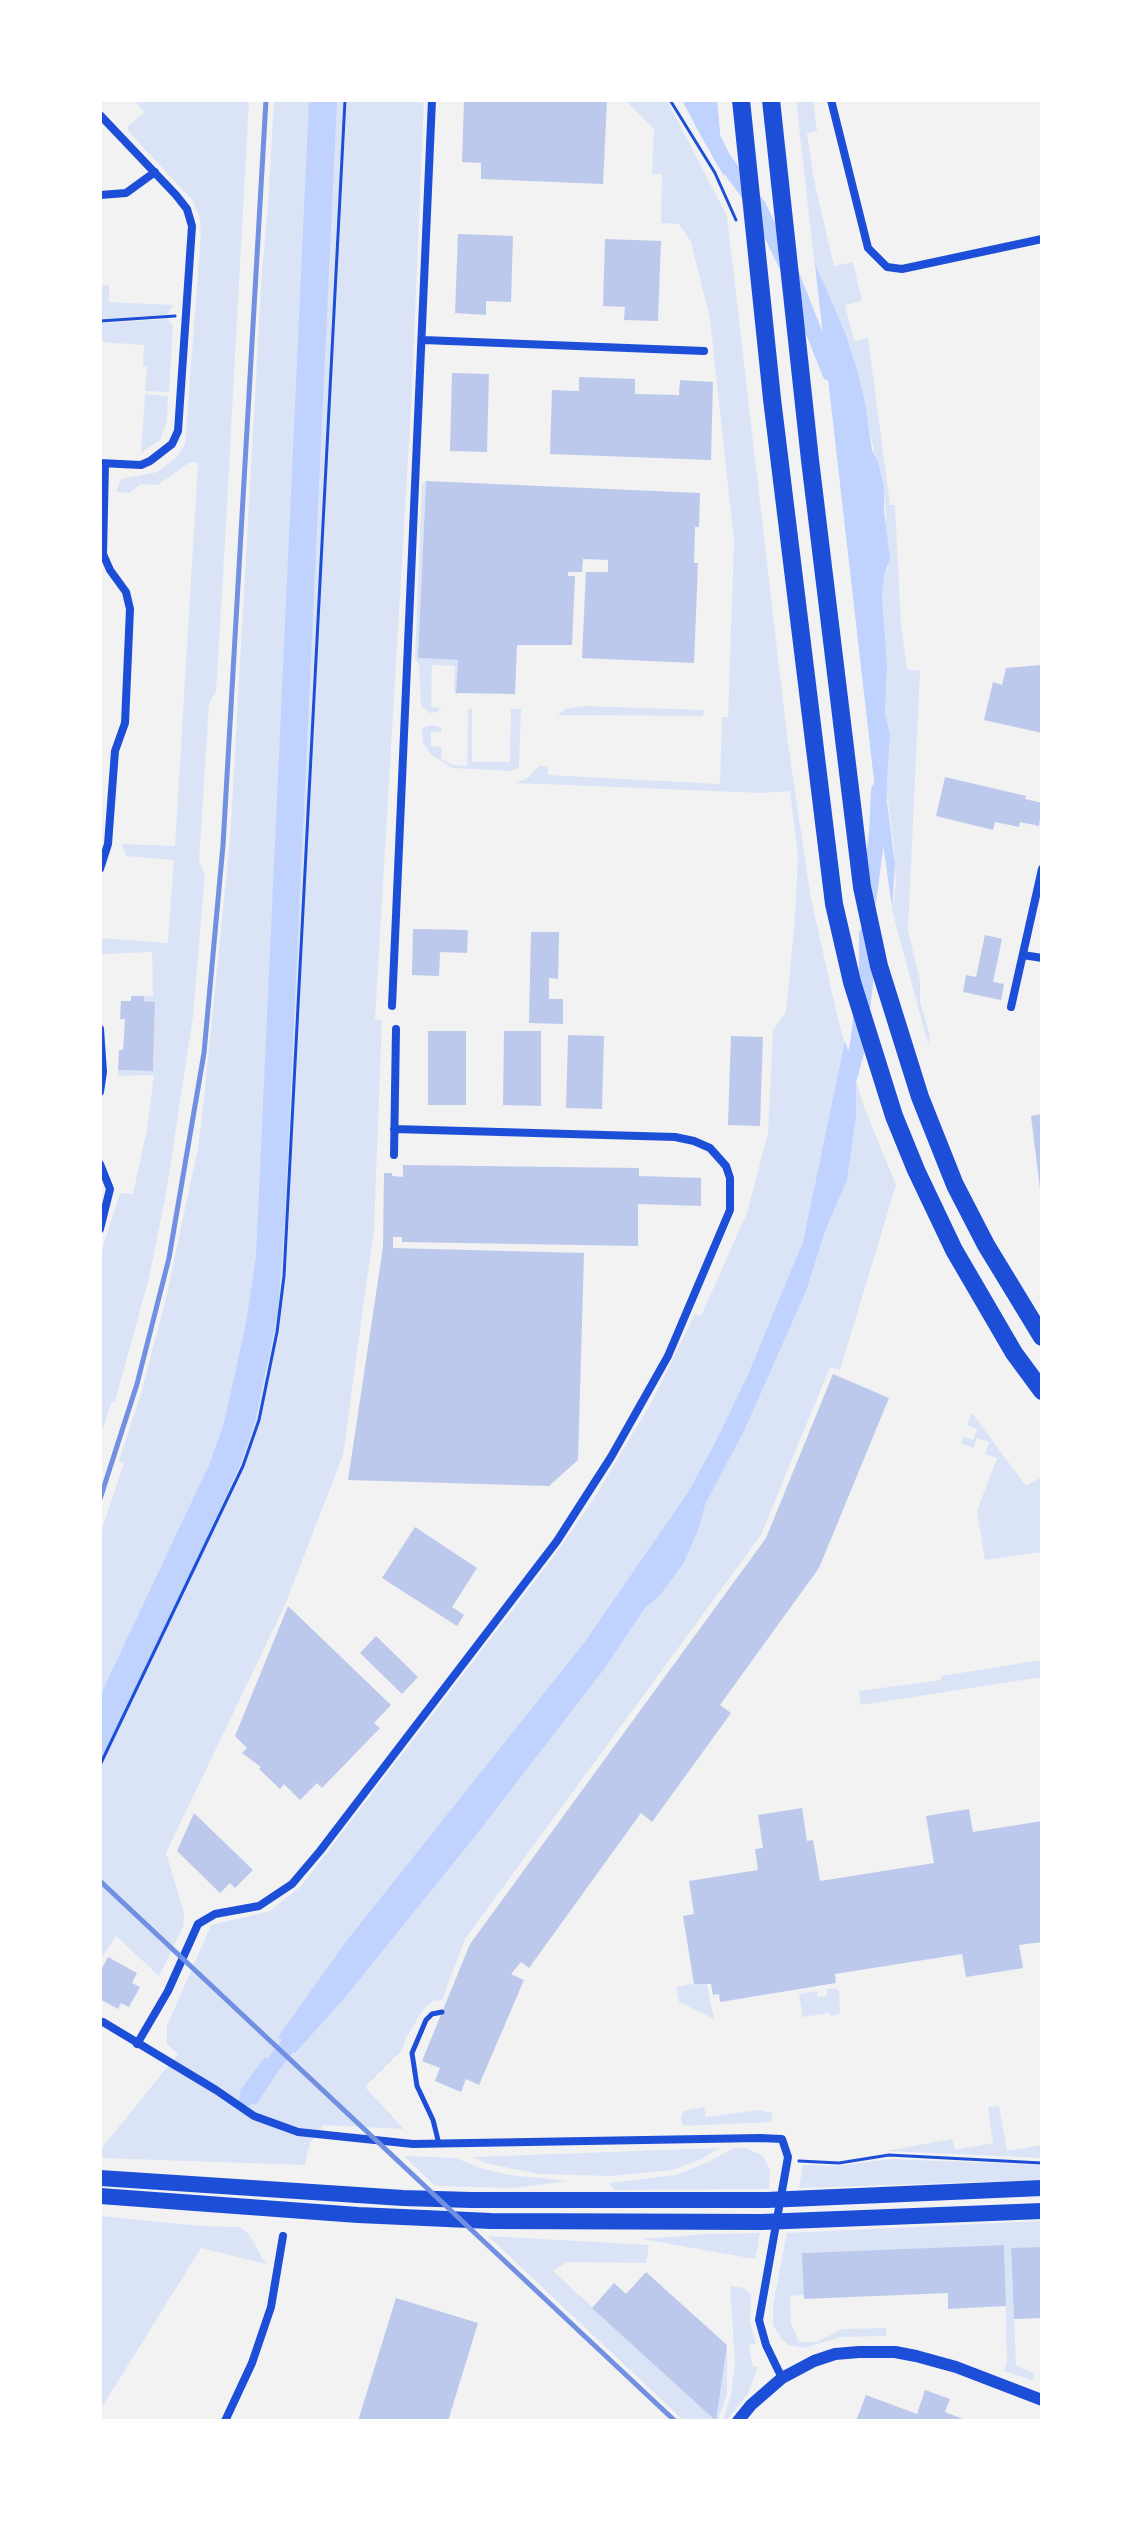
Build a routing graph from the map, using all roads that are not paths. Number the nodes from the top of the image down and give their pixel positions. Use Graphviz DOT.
graph roads {
  1 [pos="432,100"];
  2 [pos="741,100"];
  3 [pos="771,100"];
  4 [pos="831,100"];
  5 [pos="100,115"];
  6 [pos="155,172"];
  7 [pos="100,195"];
  8 [pos="1042,239"];
  9 [pos="423,340"];
  10 [pos="704,351"];
  11 [pos="103,464"];
  12 [pos="100,866"];
  13 [pos="1042,869"];
  14 [pos="1023,955"];
  15 [pos="1042,958"];
  16 [pos="392,1006"];
  17 [pos="1011,1007"];
  18 [pos="100,1029"];
  19 [pos="396,1029"];
  20 [pos="100,1092"];
  21 [pos="394,1129"];
  22 [pos="394,1155"];
  23 [pos="100,1164"];
  24 [pos="100,1229"];
  25 [pos="1042,1337"];
  26 [pos="1042,1391"];
  27 [pos="442,2012"];
  28 [pos="103,2022"];
  29 [pos="137,2044"];
  30 [pos="439,2144"];
  31 [pos="100,2178"];
  32 [pos="1042,2188"];
  33 [pos="100,2196"];
  34 [pos="1042,2211"];
  35 [pos="283,2236"];
  36 [pos="782,2378"];
  37 [pos="1042,2400"];
  38 [pos="225,2421"];
  39 [pos="738,2421"];
  1 -- 9 [label="street"];
  2 -- 26 [label="highway"];
  3 -- 25 [label="highway"];
  4 -- 8 [label="street"];
  5 -- 6 [label="street"];
  6 -- 7 [label="street"];
  6 -- 11 [label="street"];
  9 -- 10 [label="street"];
  9 -- 16 [label="street"];
  11 -- 12 [label="street"];
  13 -- 14 [label="street"];
  14 -- 15 [label="street"];
  14 -- 17 [label="street"];
  18 -- 20 [label="street"];
  19 -- 21 [label="street"];
  21 -- 22 [label="street"];
  21 -- 29 [label="street"];
  23 -- 24 [label="street"];
  27 -- 30 [label="lane"];
  28 -- 29 [label="street"];
  29 -- 30 [label="street"];
  30 -- 36 [label="street"];
  31 -- 32 [label="main road"];
  33 -- 34 [label="main road"];
  35 -- 38 [label="street"];
  36 -- 37 [label="street"];
  36 -- 39 [label="street"];
}
